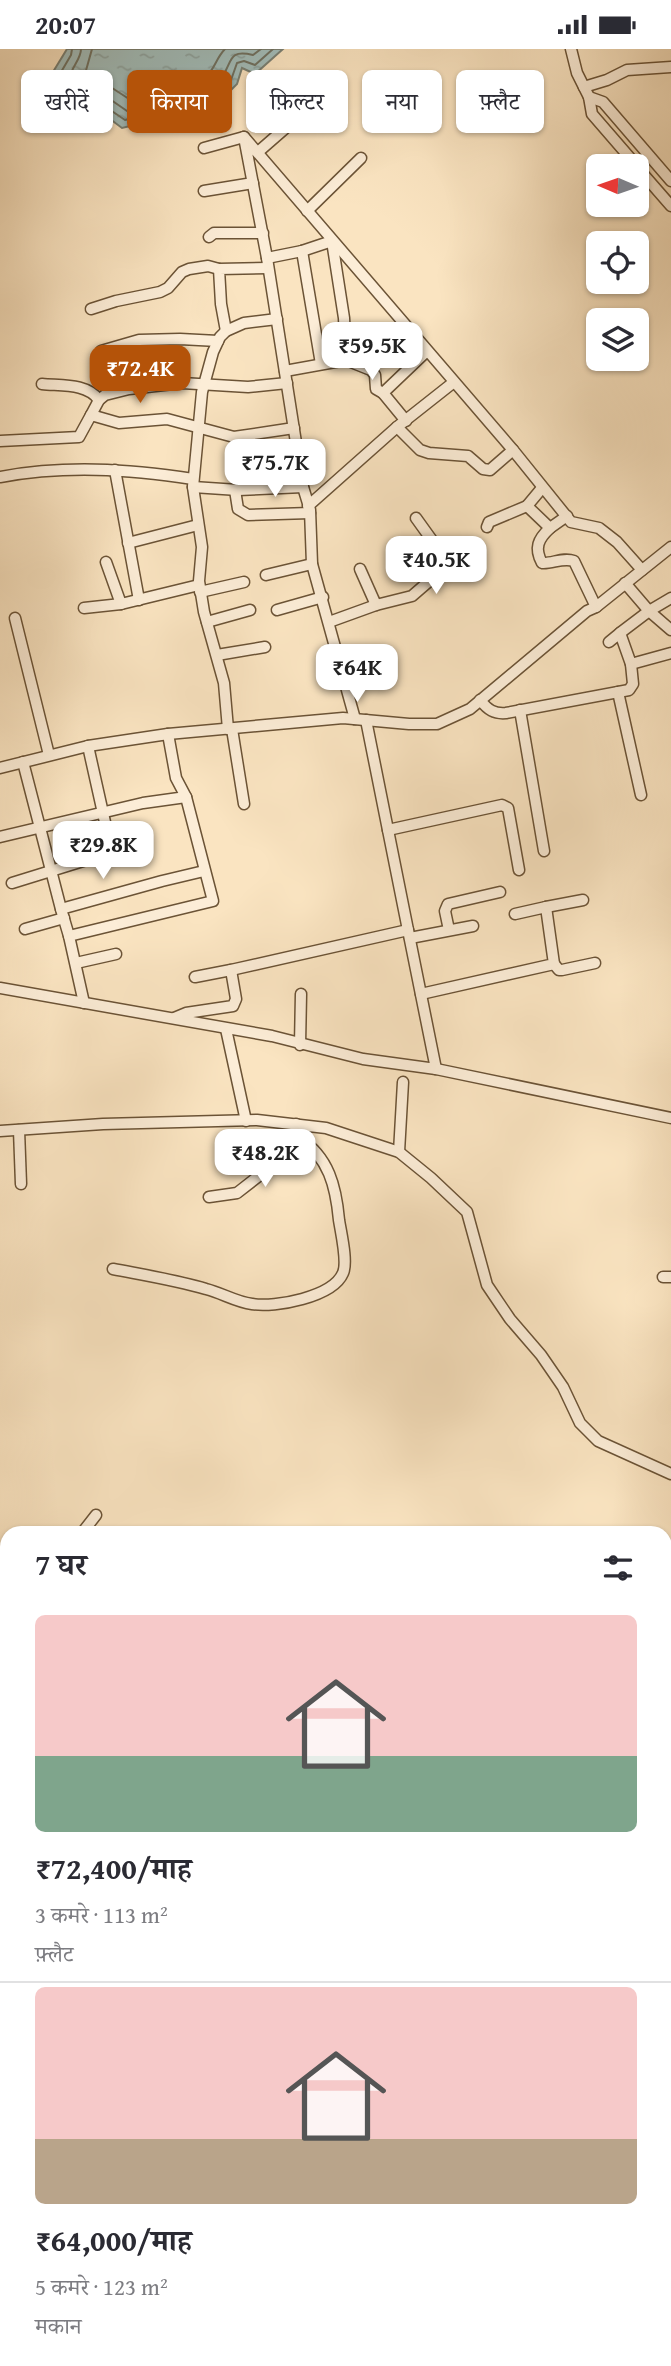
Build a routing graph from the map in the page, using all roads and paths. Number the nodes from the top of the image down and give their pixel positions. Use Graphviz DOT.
graph roads {
  1 [pos="570,49"];
  2 [pos="671,67"];
  3 [pos="587,92"];
  4 [pos="280,133"];
  5 [pos="244,138"];
  6 [pos="204,148"];
  7 [pos="258,152"];
  8 [pos="627,154"];
  9 [pos="361,158"];
  10 [pos="649,180"];
  11 [pos="671,181"];
  12 [pos="253,183"];
  13 [pos="204,191"];
  14 [pos="671,206"];
  15 [pos="307,211"];
  16 [pos="263,233"];
  17 [pos="209,237"];
  18 [pos="332,241"];
  19 [pos="302,251"];
  20 [pos="268,263"];
  21 [pos="219,269"];
  22 [pos="90,309"];
  23 [pos="277,319"];
  24 [pos="226,331"];
  25 [pos="218,341"];
  26 [pos="101,351"];
  27 [pos="427,352"];
  28 [pos="346,360"];
  29 [pos="321,364"];
  30 [pos="285,371"];
  31 [pos="454,382"];
  32 [pos="205,383"];
  33 [pos="287,383"];
  34 [pos="42,384"];
  35 [pos="383,393"];
  36 [pos="99,400"];
  37 [pos="91,415"];
  38 [pos="402,424"];
  39 [pos="198,427"];
  40 [pos="294,428"];
  41 [pos="0,441"];
  42 [pos="513,450"];
  43 [pos="114,470"];
  44 [pos="0,477"];
  45 [pos="193,483"];
  46 [pos="303,487"];
  47 [pos="542,488"];
  48 [pos="235,490"];
  49 [pos="527,506"];
  50 [pos="309,509"];
  51 [pos="567,516"];
  52 [pos="415,518"];
  53 [pos="198,525"];
  54 [pos="487,527"];
  55 [pos="550,528"];
  56 [pos="128,543"];
  57 [pos="671,547"];
  58 [pos="106,562"];
  59 [pos="312,565"];
  60 [pos="360,569"];
  61 [pos="642,570"];
  62 [pos="266,575"];
  63 [pos="244,582"];
  64 [pos="625,583"];
  65 [pos="200,588"];
  66 [pos="323,597"];
  67 [pos="671,598"];
  68 [pos="139,600"];
  69 [pos="121,604"];
  70 [pos="376,605"];
  71 [pos="596,607"];
  72 [pos="84,608"];
  73 [pos="250,610"];
  74 [pos="276,610"];
  75 [pos="649,611"];
  76 [pos="15,618"];
  77 [pos="207,622"];
  78 [pos="329,622"];
  79 [pos="671,631"];
  80 [pos="620,633"];
  81 [pos="608,642"];
  82 [pos="265,647"];
  83 [pos="671,653"];
  84 [pos="217,655"];
  85 [pos="631,664"];
  86 [pos="618,692"];
  87 [pos="481,699"];
  88 [pos="520,710"];
  89 [pos="361,720"];
  90 [pos="230,729"];
  91 [pos="168,734"];
  92 [pos="88,746"];
  93 [pos="49,755"];
  94 [pos="23,762"];
  95 [pos="0,768"];
  96 [pos="641,795"];
  97 [pos="186,797"];
  98 [pos="244,804"];
  99 [pos="102,814"];
  100 [pos="40,829"];
  101 [pos="388,829"];
  102 [pos="0,837"];
  103 [pos="544,851"];
  104 [pos="519,870"];
  105 [pos="51,871"];
  106 [pos="204,871"];
  107 [pos="12,883"];
  108 [pos="500,892"];
  109 [pos="583,900"];
  110 [pos="546,907"];
  111 [pos="62,913"];
  112 [pos="515,914"];
  113 [pos="473,926"];
  114 [pos="25,929"];
  115 [pos="449,930"];
  116 [pos="409,934"];
  117 [pos="69,936"];
  118 [pos="116,954"];
  119 [pos="76,963"];
  120 [pos="595,963"];
  121 [pos="554,964"];
  122 [pos="231,970"];
  123 [pos="195,977"];
  124 [pos="0,988"];
  125 [pos="301,994"];
  126 [pos="421,994"];
  127 [pos="84,1003"];
  128 [pos="174,1019"];
  129 [pos="226,1029"];
  130 [pos="300,1045"];
  131 [pos="436,1069"];
  132 [pos="403,1081"];
  133 [pos="671,1118"];
  134 [pos="246,1121"];
  135 [pos="296,1124"];
  136 [pos="0,1131"];
  137 [pos="19,1131"];
  138 [pos="299,1138"];
  139 [pos="399,1152"];
  140 [pos="21,1184"];
  141 [pos="209,1198"];
  142 [pos="113,1269"];
  143 [pos="671,1474"];
  144 [pos="96,1515"];
  145 [pos="87,1526"];
  1 -- 3 [label="street"];
  2 -- 3 [label="street"];
  3 -- 8 [label="street"];
  3 -- 11 [label="street"];
  4 -- 7 [label="street"];
  5 -- 6 [label="street"];
  5 -- 7 [label="street"];
  5 -- 12 [label="street"];
  7 -- 15 [label="street"];
  9 -- 15 [label="street"];
  10 -- 14 [label="street"];
  12 -- 13 [label="street"];
  12 -- 16 [label="street"];
  15 -- 18 [label="street"];
  16 -- 17 [label="street"];
  16 -- 20 [label="street"];
  18 -- 19 [label="street"];
  18 -- 27 [label="street"];
  18 -- 28 [label="street"];
  19 -- 20 [label="street"];
  19 -- 29 [label="street"];
  20 -- 21 [label="street"];
  20 -- 23 [label="street"];
  21 -- 22 [label="street"];
  21 -- 24 [label="street"];
  23 -- 24 [label="street"];
  23 -- 30 [label="street"];
  24 -- 25 [label="street"];
  25 -- 26 [label="street"];
  25 -- 32 [label="street"];
  27 -- 31 [label="street"];
  27 -- 35 [label="street"];
  28 -- 29 [label="street"];
  28 -- 35 [label="street"];
  29 -- 30 [label="street"];
  30 -- 33 [label="street"];
  31 -- 38 [label="street"];
  31 -- 42 [label="street"];
  32 -- 33 [label="street"];
  32 -- 36 [label="street"];
  32 -- 39 [label="street"];
  33 -- 40 [label="street"];
  34 -- 36 [label="street"];
  35 -- 38 [label="street"];
  36 -- 37 [label="street"];
  37 -- 39 [label="street"];
  37 -- 41 [label="street"];
  38 -- 42 [label="street"];
  38 -- 50 [label="street"];
  39 -- 40 [label="street"];
  39 -- 45 [label="street"];
  40 -- 46 [label="street"];
  42 -- 47 [label="street"];
  43 -- 44 [label="street"];
  43 -- 45 [label="street"];
  43 -- 56 [label="street"];
  45 -- 48 [label="street"];
  45 -- 53 [label="street"];
  46 -- 48 [label="street"];
  46 -- 50 [label="street"];
  47 -- 49 [label="street"];
  47 -- 51 [label="street"];
  48 -- 50 [label="street"];
  49 -- 54 [label="street"];
  49 -- 55 [label="street"];
  50 -- 59 [label="street"];
  51 -- 55 [label="street"];
  51 -- 61 [label="street"];
  52 -- 70 [label="street"];
  53 -- 56 [label="street"];
  53 -- 65 [label="street"];
  55 -- 71 [label="street"];
  56 -- 68 [label="street"];
  57 -- 61 [label="street"];
  58 -- 69 [label="street"];
  59 -- 62 [label="street"];
  59 -- 66 [label="street"];
  60 -- 70 [label="street"];
  61 -- 64 [label="street"];
  63 -- 65 [label="street"];
  64 -- 71 [label="street"];
  64 -- 75 [label="street"];
  65 -- 68 [label="street"];
  65 -- 77 [label="street"];
  66 -- 74 [label="street"];
  66 -- 78 [label="street"];
  67 -- 75 [label="street"];
  68 -- 69 [label="street"];
  69 -- 72 [label="street"];
  70 -- 78 [label="street"];
  71 -- 87 [label="street"];
  73 -- 77 [label="street"];
  75 -- 79 [label="street"];
  75 -- 80 [label="street"];
  76 -- 93 [label="street"];
  77 -- 84 [label="street"];
  78 -- 89 [label="street"];
  80 -- 81 [label="street"];
  80 -- 85 [label="street"];
  82 -- 84 [label="street"];
  83 -- 85 [label="street"];
  84 -- 90 [label="street"];
  85 -- 86 [label="street"];
  86 -- 88 [label="street"];
  86 -- 96 [label="street"];
  87 -- 88 [label="street"];
  87 -- 89 [label="street"];
  88 -- 103 [label="street"];
  89 -- 90 [label="street"];
  89 -- 101 [label="street"];
  90 -- 91 [label="street"];
  90 -- 98 [label="street"];
  91 -- 92 [label="street"];
  91 -- 97 [label="street"];
  92 -- 93 [label="street"];
  92 -- 99 [label="street"];
  93 -- 94 [label="street"];
  94 -- 95 [label="street"];
  94 -- 100 [label="street"];
  97 -- 99 [label="street"];
  97 -- 106 [label="street"];
  99 -- 100 [label="street"];
  99 -- 105 [label="street"];
  100 -- 102 [label="street"];
  100 -- 105 [label="street"];
  101 -- 104 [label="street"];
  101 -- 116 [label="street"];
  105 -- 107 [label="street"];
  105 -- 111 [label="street"];
  106 -- 111 [label="street"];
  106 -- 117 [label="street"];
  108 -- 115 [label="street"];
  109 -- 110 [label="street"];
  110 -- 112 [label="street"];
  110 -- 121 [label="street"];
  111 -- 114 [label="street"];
  111 -- 117 [label="street"];
  113 -- 115 [label="street"];
  115 -- 116 [label="street"];
  116 -- 122 [label="street"];
  116 -- 126 [label="street"];
  117 -- 119 [label="street"];
  118 -- 119 [label="street"];
  119 -- 127 [label="street"];
  120 -- 121 [label="street"];
  121 -- 126 [label="street"];
  122 -- 123 [label="street"];
  122 -- 128 [label="street"];
  124 -- 127 [label="street"];
  125 -- 130 [label="street"];
  126 -- 131 [label="street"];
  127 -- 128 [label="street"];
  128 -- 129 [label="street"];
  129 -- 130 [label="street"];
  129 -- 134 [label="street"];
  130 -- 131 [label="street"];
  131 -- 133 [label="street"];
  132 -- 139 [label="street"];
  134 -- 135 [label="street"];
  134 -- 137 [label="street"];
  135 -- 138 [label="street"];
  135 -- 139 [label="street"];
  136 -- 137 [label="street"];
  137 -- 140 [label="street"];
  138 -- 141 [label="street"];
  138 -- 142 [label="street"];
  139 -- 143 [label="street"];
  144 -- 145 [label="street"];
}
